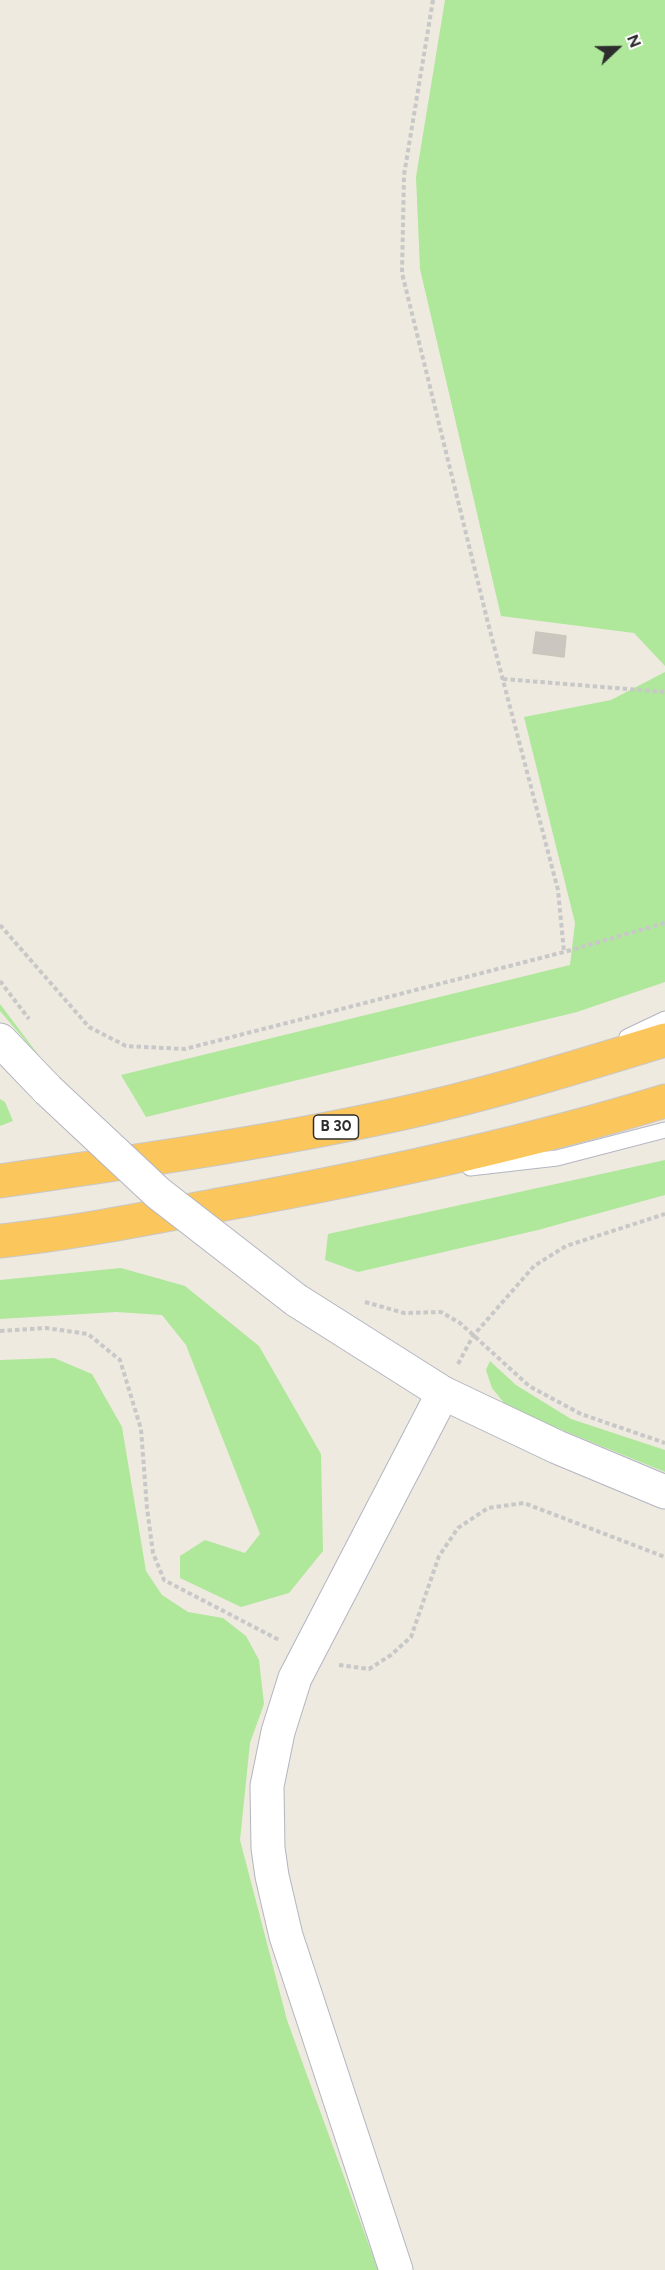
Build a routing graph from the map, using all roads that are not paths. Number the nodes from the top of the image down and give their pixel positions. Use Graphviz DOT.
graph roads {
  1 [pos="665,1019"];
  2 [pos="0,1040"];
  3 [pos="665,1040"];
  4 [pos="548,1076"];
  5 [pos="665,1101"];
  6 [pos="665,1130"];
  7 [pos="0,1180"];
  8 [pos="347,1182"];
  9 [pos="0,1241"];
  10 [pos="443,1393"];
  11 [pos="665,1492"];
  12 [pos="396,2270"];
  1 -- 4 [label="lane"];
  2 -- 10 [label="street, bridge"];
  3 -- 4 [label="highway, B 30"];
  4 -- 7 [label="highway, B 30"];
  5 -- 8 [label="highway"];
  6 -- 8 [label="lane"];
  8 -- 9 [label="highway"];
  10 -- 11 [label="street"];
  10 -- 12 [label="street"];
}
